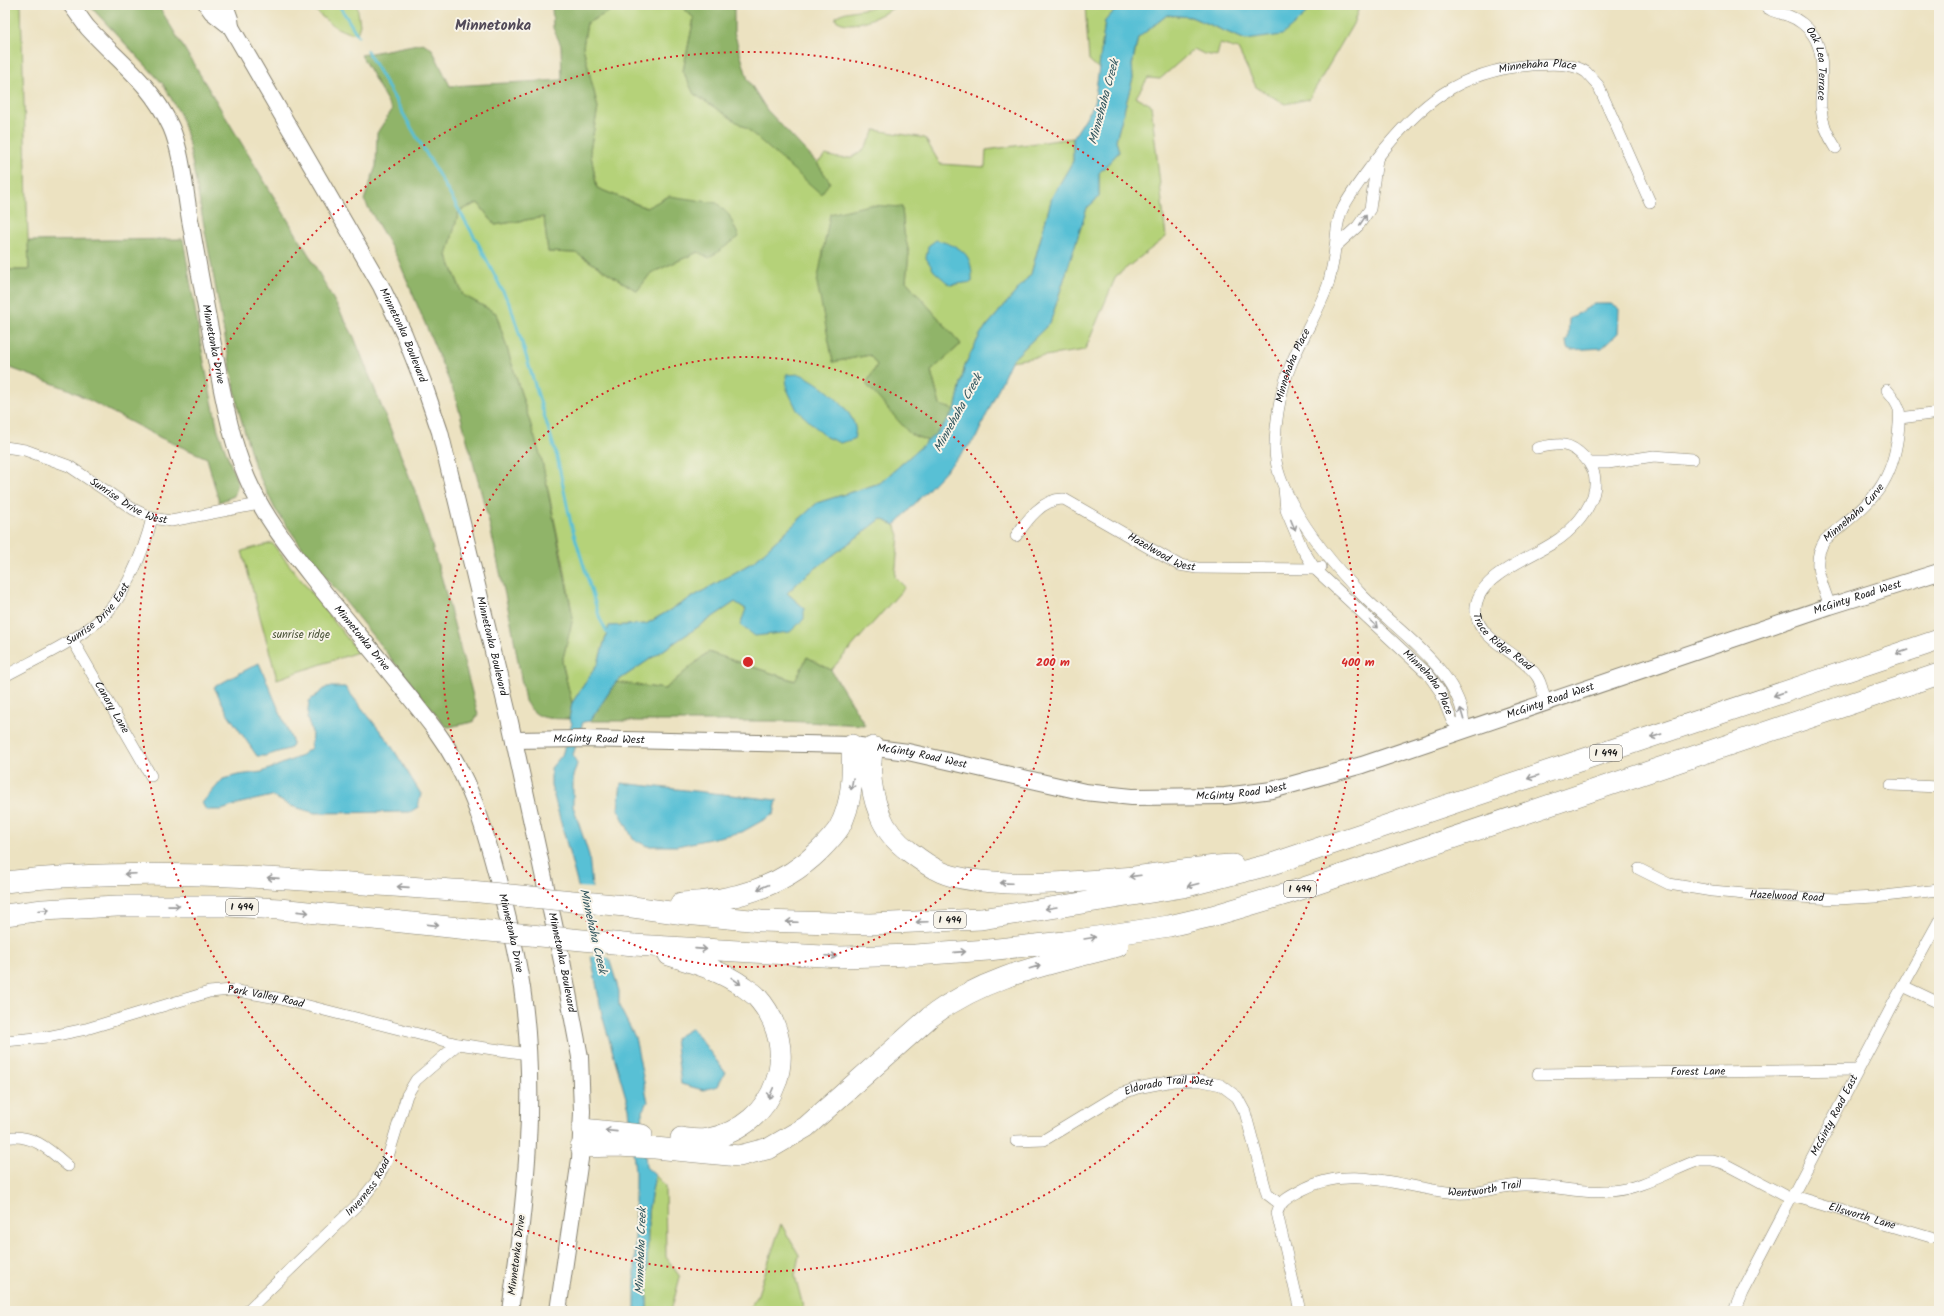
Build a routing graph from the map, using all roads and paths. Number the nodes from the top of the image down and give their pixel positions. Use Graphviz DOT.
graph roads {
  1 [pos="71,5"];
  2 [pos="207,5"];
  3 [pos="225,5"];
  4 [pos="1764,5"];
  5 [pos="231,28"];
  6 [pos="1836,148"];
  7 [pos="1377,160"];
  8 [pos="1650,202"];
  9 [pos="1335,247"];
  10 [pos="1887,390"];
  11 [pos="1939,413"];
  12 [pos="1900,418"];
  13 [pos="5,447"];
  14 [pos="1537,448"];
  15 [pos="1693,459"];
  16 [pos="1590,463"];
  17 [pos="1284,488"];
  18 [pos="259,504"];
  19 [pos="152,518"];
  20 [pos="1016,536"];
  21 [pos="1333,564"];
  22 [pos="1315,569"];
  23 [pos="1939,572"];
  24 [pos="1830,606"];
  25 [pos="72,639"];
  26 [pos="1939,640"];
  27 [pos="1939,674"];
  28 [pos="5,676"];
  29 [pos="1546,703"];
  30 [pos="1464,730"];
  31 [pos="514,740"];
  32 [pos="862,746"];
  33 [pos="151,776"];
  34 [pos="1891,785"];
  35 [pos="1939,787"];
  36 [pos="1272,864"];
  37 [pos="1638,869"];
  38 [pos="5,882"];
  39 [pos="1939,890"];
  40 [pos="625,906"];
  41 [pos="5,915"];
  42 [pos="1939,921"];
  43 [pos="1169,926"];
  44 [pos="634,945"];
  45 [pos="1903,986"];
  46 [pos="1939,1003"];
  47 [pos="5,1041"];
  48 [pos="458,1044"];
  49 [pos="528,1054"];
  50 [pos="1858,1070"];
  51 [pos="1538,1074"];
  52 [pos="5,1138"];
  53 [pos="581,1138"];
  54 [pos="1016,1141"];
  55 [pos="68,1166"];
  56 [pos="1792,1198"];
  57 [pos="1280,1204"];
  58 [pos="1931,1237"];
  59 [pos="247,1311"];
  60 [pos="510,1311"];
  61 [pos="558,1311"];
  62 [pos="1300,1311"];
  63 [pos="1734,1311"];
  1 -- 18 [label="main road, Minnetonka Drive"];
  2 -- 5 [label="main road, Minnetonka Boulevard"];
  3 -- 5 [label="main road, Minnetonka Boulevard"];
  4 -- 6 [label="street, Oak Lea Terrace"];
  5 -- 31 [label="main road, Minnetonka Boulevard"];
  7 -- 8 [label="street, Minnehaha Place"];
  7 -- 9 [label="street, Minnehaha Place"];
  9 -- 7 [label="street, Minnehaha Place, one-way"];
  9 -- 17 [label="street, Minnehaha Place"];
  10 -- 12 [label="street, Minnehaha Curve"];
  11 -- 12 [label="street"];
  12 -- 24 [label="street, Minnehaha Curve"];
  13 -- 19 [label="street, Sunrise Drive West"];
  14 -- 16 [label="street"];
  15 -- 16 [label="street"];
  16 -- 29 [label="street, Trace Ridge Road"];
  17 -- 21 [label="street, Minnehaha Place"];
  17 -- 22 [label="street, Minnehaha Place, one-way"];
  18 -- 19 [label="street, Sunrise Drive West"];
  18 -- 49 [label="main road, Minnetonka Drive"];
  19 -- 25 [label="street, Sunrise Drive East"];
  20 -- 22 [label="street, Hazelwood West"];
  21 -- 22 [label="street, Hazelwood West"];
  30 -- 21 [label="street, Minnehaha Place, one-way"];
  22 -- 30 [label="street, Minnehaha Place, one-way"];
  23 -- 24 [label="main road, McGinty Road West"];
  24 -- 29 [label="main road, McGinty Road West"];
  25 -- 28 [label="street, Sunrise Drive East"];
  25 -- 33 [label="street, Canary Lane"];
  26 -- 36 [label="highway, I 494, one-way"];
  27 -- 43 [label="highway, I 494"];
  29 -- 30 [label="main road, McGinty Road West"];
  30 -- 32 [label="main road, McGinty Road West"];
  31 -- 32 [label="main road, McGinty Road West"];
  31 -- 53 [label="main road, Minnetonka Boulevard"];
  36 -- 32 [label="highway, one-way"];
  32 -- 40 [label="highway, one-way"];
  34 -- 35 [label="street"];
  36 -- 40 [label="highway, I 494, one-way"];
  37 -- 39 [label="street, Hazelwood Road"];
  40 -- 38 [label="highway, I 494, one-way, bridge"];
  41 -- 44 [label="highway, I 494, one-way, bridge"];
  42 -- 45 [label="street, McGinty Road East"];
  44 -- 43 [label="highway, I 494, one-way"];
  53 -- 43 [label="highway, one-way"];
  44 -- 53 [label="highway, one-way"];
  45 -- 46 [label="street"];
  45 -- 50 [label="street, McGinty Road East"];
  47 -- 48 [label="street, Park Valley Road"];
  48 -- 49 [label="street, Park Valley Road"];
  48 -- 59 [label="street, Inverness Road"];
  49 -- 60 [label="main road, Minnetonka Drive"];
  50 -- 51 [label="street, Forest Lane"];
  50 -- 56 [label="street, McGinty Road East"];
  52 -- 55 [label="street"];
  53 -- 61 [label="main road, Minnetonka Boulevard"];
  54 -- 57 [label="street, Eldorado Trail West"];
  56 -- 57 [label="street, Wentworth Trail"];
  56 -- 58 [label="street, Ellsworth Lane"];
  56 -- 63 [label="street, McGinty Road East"];
  57 -- 62 [label="street"];
}
